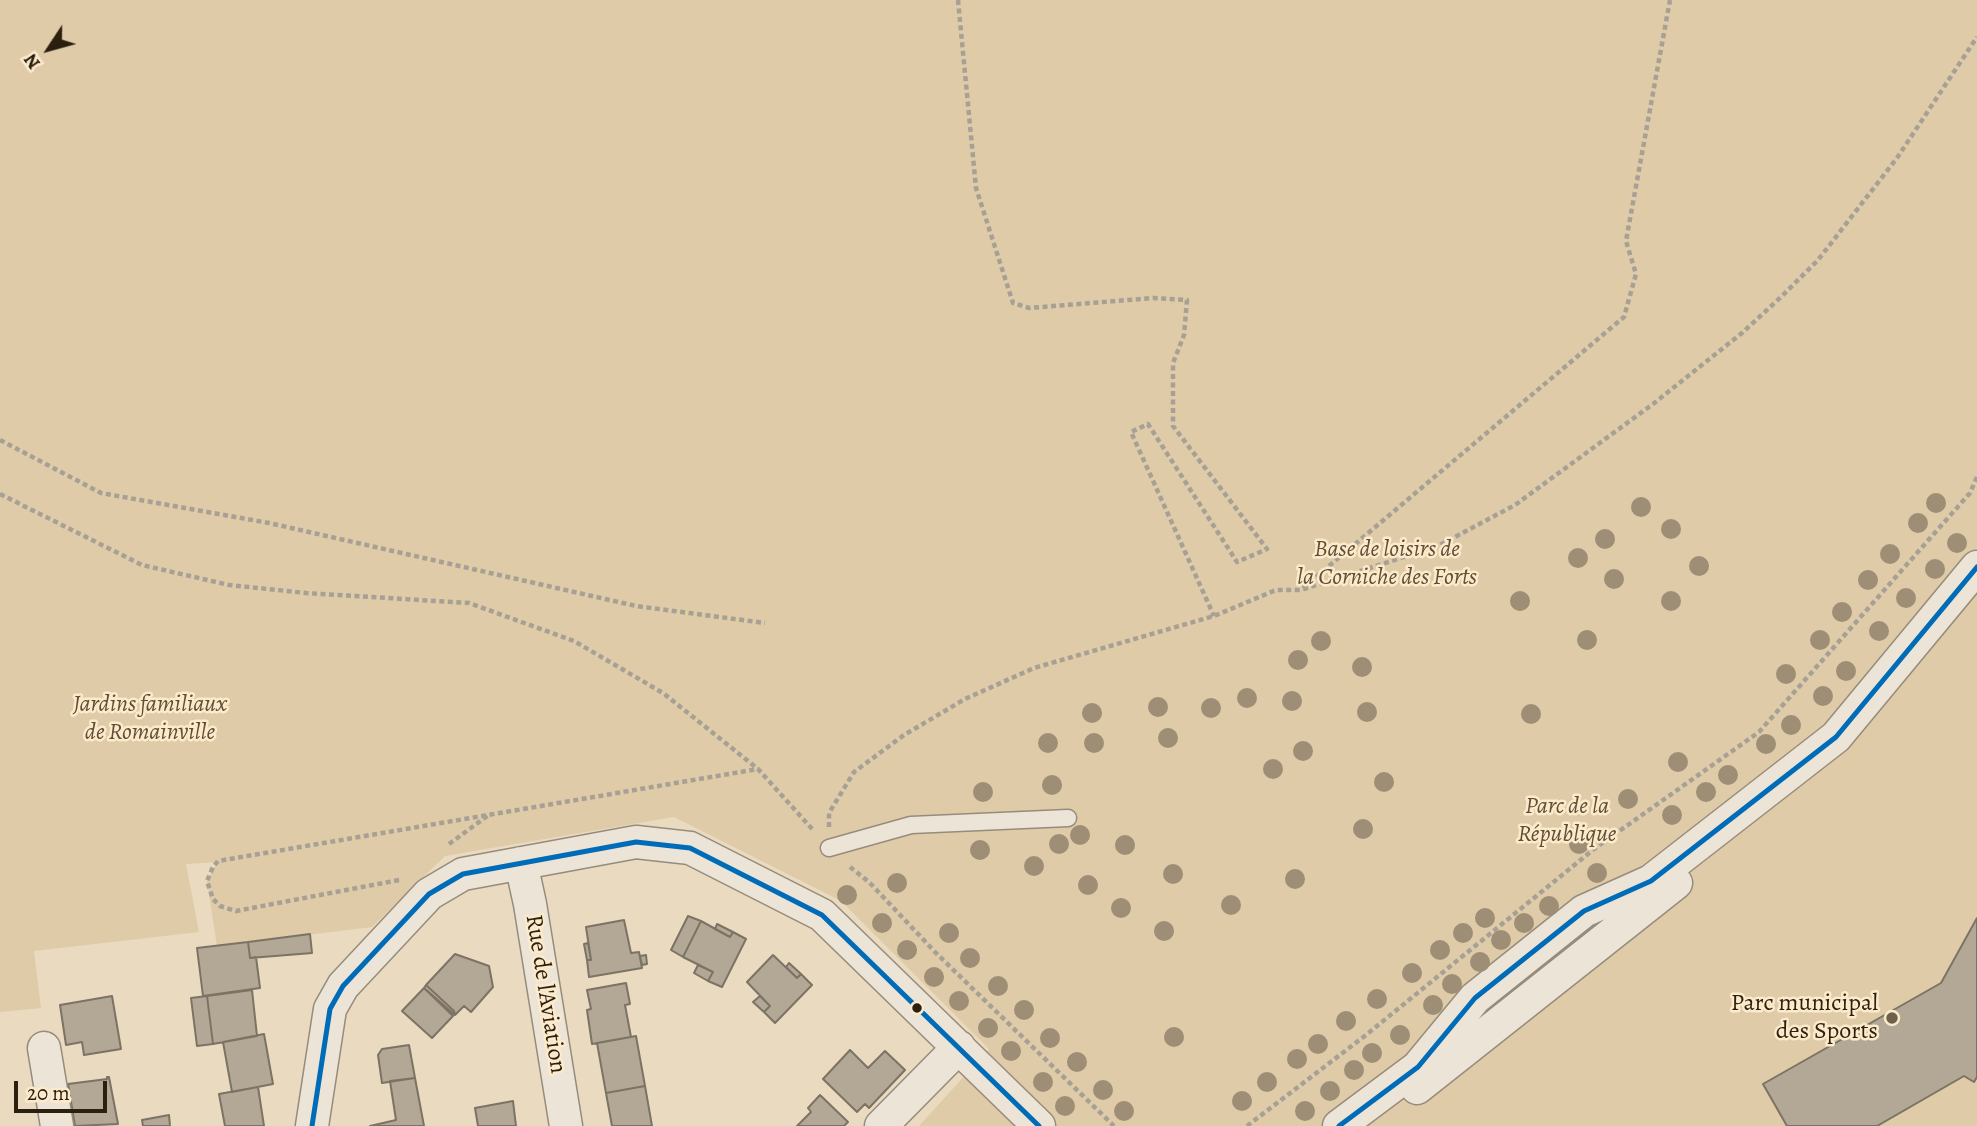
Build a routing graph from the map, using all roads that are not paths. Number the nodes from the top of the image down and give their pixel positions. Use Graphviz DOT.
graph roads {
  1 [pos="1977,568"];
  2 [pos="1977,596"];
  3 [pos="1068,818"];
  4 [pos="829,848"];
  5 [pos="523,872"];
  6 [pos="44,1048"];
  7 [pos="952,1054"];
  8 [pos="57,1126"];
  9 [pos="312,1126"];
  10 [pos="330,1126"];
  11 [pos="566,1126"];
  12 [pos="881,1126"];
  13 [pos="1011,1126"];
  14 [pos="1039,1126"];
  15 [pos="1339,1126"];
  16 [pos="1370,1126"];
  1 -- 15 [label="street"];
  2 -- 16 [label="street"];
  3 -- 4 [label="lane"];
  5 -- 7 [label="street"];
  5 -- 9 [label="street"];
  5 -- 10 [label="street"];
  5 -- 11 [label="street, Rue de l'Aviation"];
  6 -- 8 [label="street"];
  7 -- 12 [label="street"];
  7 -- 13 [label="street"];
  7 -- 14 [label="street"];
}
